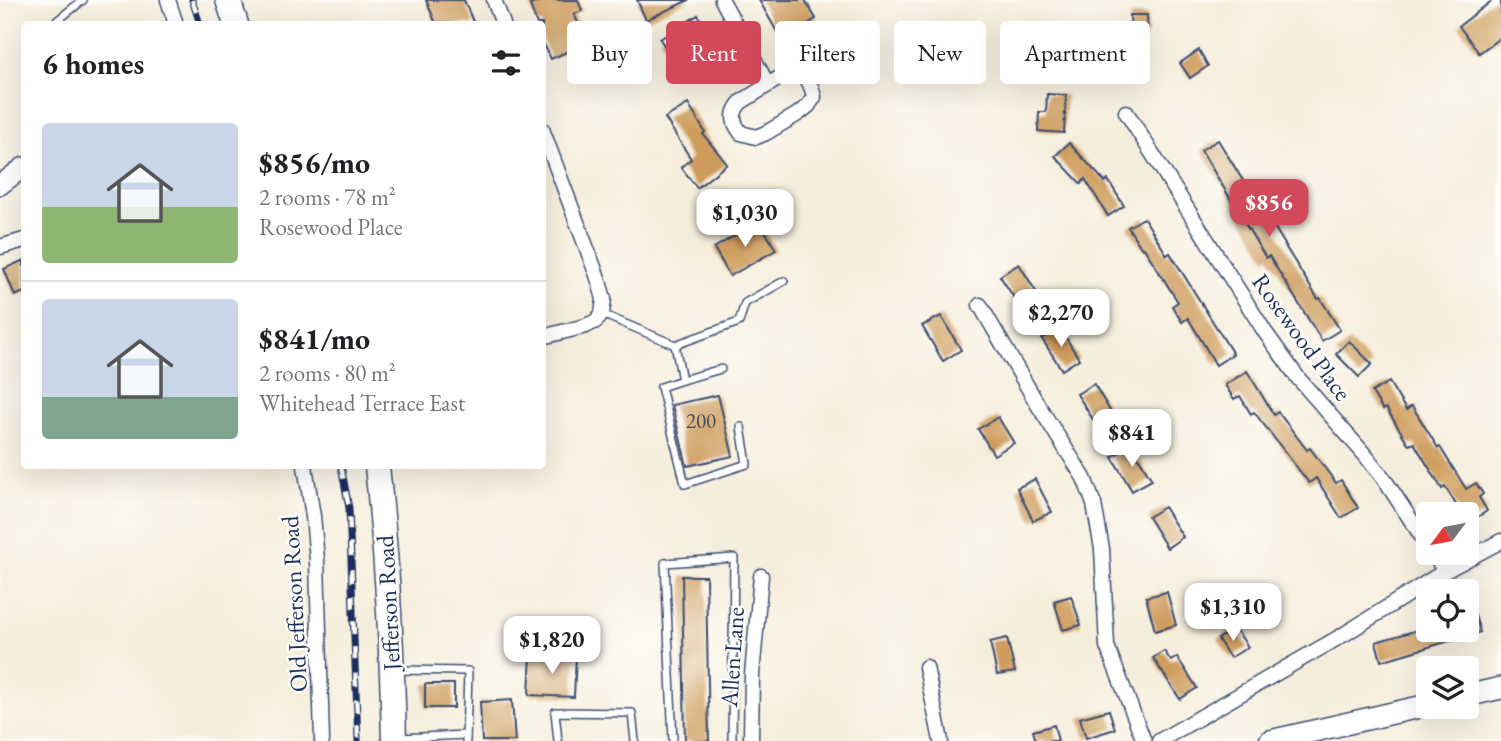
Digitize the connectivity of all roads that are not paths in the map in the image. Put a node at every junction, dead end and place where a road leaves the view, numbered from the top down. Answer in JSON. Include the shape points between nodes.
{"nodes":[{"id":1,"x":83,"y":0,"type":"edge"},
{"id":2,"x":168,"y":0,"type":"edge"},
{"id":3,"x":494,"y":0,"type":"edge"},
{"id":4,"x":722,"y":0,"type":"edge"},
{"id":5,"x":56,"y":21,"type":"edge"},
{"id":6,"x":175,"y":21,"type":"edge"},
{"id":7,"x":502,"y":21,"type":"edge"},
{"id":8,"x":768,"y":85,"type":"junction"},
{"id":9,"x":1126,"y":112,"type":"dead end"},
{"id":10,"x":546,"y":140,"type":"edge"},
{"id":11,"x":21,"y":169,"type":"edge"},
{"id":12,"x":0,"y":185,"type":"edge"},
{"id":13,"x":21,"y":241,"type":"edge"},
{"id":14,"x":0,"y":247,"type":"edge"},
{"id":15,"x":784,"y":281,"type":"dead end"},
{"id":16,"x":980,"y":305,"type":"dead end"},
{"id":17,"x":602,"y":314,"type":"junction"},
{"id":18,"x":546,"y":336,"type":"edge"},
{"id":19,"x":675,"y":345,"type":"junction"},
{"id":20,"x":721,"y":369,"type":"dead end"},
{"id":21,"x":682,"y":380,"type":"junction"},
{"id":22,"x":741,"y":427,"type":"dead end"},
{"id":23,"x":305,"y":469,"type":"edge"},
{"id":24,"x":377,"y":469,"type":"edge"},
{"id":25,"x":1416,"y":528,"type":"edge"},
{"id":26,"x":1501,"y":541,"type":"edge"},
{"id":27,"x":1441,"y":565,"type":"edge"},
{"id":28,"x":1445,"y":571,"type":"junction"},
{"id":29,"x":761,"y":576,"type":"dead end"},
{"id":30,"x":926,"y":667,"type":"dead end"},
{"id":31,"x":392,"y":670,"type":"junction"},
{"id":32,"x":1501,"y":688,"type":"edge"},
{"id":33,"x":1479,"y":693,"type":"edge"},
{"id":34,"x":1416,"y":709,"type":"edge"},
{"id":35,"x":1336,"y":734,"type":"edge"},
{"id":36,"x":466,"y":738,"type":"edge"},
{"id":37,"x":394,"y":740,"type":"edge"},
{"id":38,"x":322,"y":741,"type":"edge"},
{"id":39,"x":558,"y":741,"type":"edge"},
{"id":40,"x":635,"y":741,"type":"edge"},
{"id":41,"x":673,"y":741,"type":"edge"},
{"id":42,"x":732,"y":741,"type":"edge"},
{"id":43,"x":751,"y":741,"type":"edge"},
{"id":44,"x":941,"y":741,"type":"edge"},
{"id":45,"x":1144,"y":741,"type":"edge"},
{"id":46,"x":1159,"y":741,"type":"edge"},
{"id":47,"x":1270,"y":741,"type":"edge"}],
"edges":[{"from":1,"to":5,"type":"lane"},
{"from":2,"to":6,"type":"street"},
{"from":3,"to":7,"type":"street"},
{"from":4,"to":8,"type":"street"},
{"from":8,"to":8,"type":"street","via":[[736,107],[734,121],[741,133],[756,137],[766,133],[798,114],[814,97],[805,77],[796,73]]},
{"from":9,"to":25,"type":"street","name":"Rosewood Place","via":[[1265,332],[1365,455]]},
{"from":10,"to":17,"type":"street","via":[[598,278],[604,299]]},
{"from":11,"to":12,"type":"street"},
{"from":13,"to":14,"type":"street"},
{"from":15,"to":19,"type":"lane","via":[[744,303],[739,322]]},
{"from":16,"to":45,"type":"street","via":[[1090,491],[1102,549],[1107,646]]},
{"from":17,"to":18,"type":"street","via":[[586,326]]},
{"from":17,"to":19,"type":"lane"},
{"from":19,"to":21,"type":"lane"},
{"from":20,"to":21,"type":"lane"},
{"from":21,"to":22,"type":"lane","via":[[661,387],[685,484],[747,464]]},
{"from":23,"to":38,"type":"street","name":"Old Jefferson Road","via":[[317,560]]},
{"from":24,"to":31,"type":"highway","name":"Jefferson Road"},
{"from":26,"to":28,"type":"street"},
{"from":27,"to":28,"type":"street"},
{"from":28,"to":46,"type":"street"},
{"from":29,"to":43,"type":"street","name":"Allen Lane"},
{"from":30,"to":44,"type":"street"},
{"from":31,"to":36,"type":"lane","via":[[468,671]]},
{"from":31,"to":37,"type":"highway","name":"Jefferson Road"},
{"from":32,"to":33,"type":"main road"},
{"from":34,"to":35,"type":"main road"},
{"from":35,"to":47,"type":"main road"},
{"from":36,"to":37,"type":"lane"},
{"from":39,"to":40,"type":"lane","via":[[555,712],[632,713]]},
{"from":41,"to":42,"type":"lane","via":[[665,563],[734,558]]}]}
